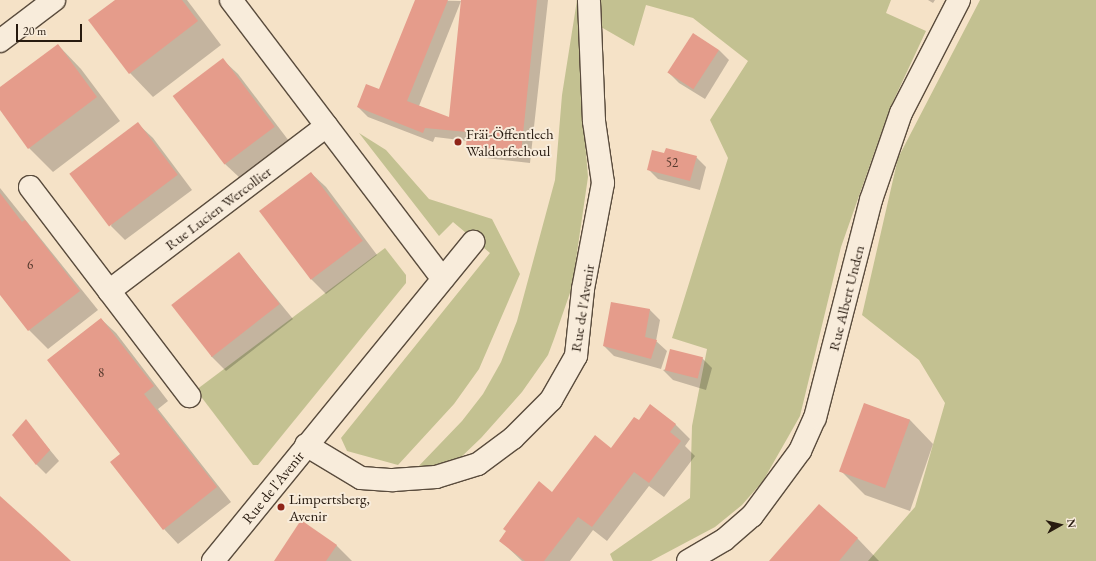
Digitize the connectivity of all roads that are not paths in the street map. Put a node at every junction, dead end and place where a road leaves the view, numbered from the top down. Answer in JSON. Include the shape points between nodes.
{"nodes":[{"id":1,"x":54,"y":0,"type":"edge"},
{"id":2,"x":231,"y":0,"type":"edge"},
{"id":3,"x":589,"y":0,"type":"edge"},
{"id":4,"x":959,"y":0,"type":"edge"},
{"id":5,"x":0,"y":41,"type":"edge"},
{"id":6,"x":326,"y":126,"type":"junction"},
{"id":7,"x":30,"y":187,"type":"dead end"},
{"id":8,"x":473,"y":242,"type":"dead end"},
{"id":9,"x":443,"y":279,"type":"junction"},
{"id":10,"x":110,"y":291,"type":"junction"},
{"id":11,"x":189,"y":396,"type":"dead end"},
{"id":12,"x":306,"y":445,"type":"junction"},
{"id":13,"x":213,"y":561,"type":"edge"},
{"id":14,"x":688,"y":561,"type":"edge"}],
"edges":[{"from":1,"to":5,"type":"street"},
{"from":2,"to":6,"type":"street"},
{"from":3,"to":12,"type":"street","name":"Rue de l'Avenir","via":[[594,121],[603,183],[583,289],[576,356],[551,400],[513,438],[478,464],[436,476],[394,480],[361,478]]},
{"from":4,"to":14,"type":"street","name":"Rue Albert Unden","via":[[901,113],[871,200],[815,418],[800,451],[752,516],[724,540]]},
{"from":6,"to":9,"type":"street"},
{"from":6,"to":10,"type":"street","name":"Rue Lucien Wercollier"},
{"from":7,"to":10,"type":"street"},
{"from":8,"to":9,"type":"street"},
{"from":9,"to":12,"type":"street"},
{"from":10,"to":11,"type":"street"},
{"from":12,"to":13,"type":"street","name":"Rue de l'Avenir"}]}
